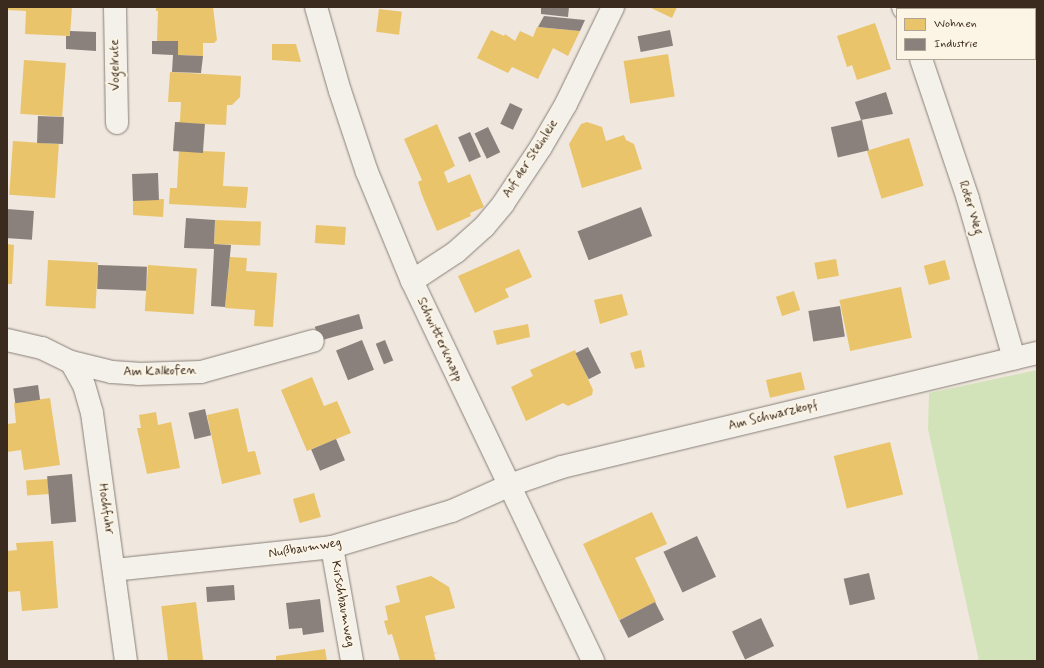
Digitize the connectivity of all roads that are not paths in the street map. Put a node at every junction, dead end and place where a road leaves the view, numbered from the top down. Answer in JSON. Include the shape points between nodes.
{"nodes":[{"id":1,"x":115,"y":7,"type":"edge"},
{"id":2,"x":316,"y":7,"type":"edge"},
{"id":3,"x":613,"y":7,"type":"edge"},
{"id":4,"x":920,"y":60,"type":"edge"},
{"id":5,"x":117,"y":123,"type":"dead end"},
{"id":6,"x":412,"y":281,"type":"junction"},
{"id":7,"x":7,"y":340,"type":"edge"},
{"id":8,"x":313,"y":341,"type":"dead end"},
{"id":9,"x":1037,"y":353,"type":"edge"},
{"id":10,"x":1014,"y":358,"type":"junction"},
{"id":11,"x":71,"y":362,"type":"junction"},
{"id":12,"x":510,"y":485,"type":"junction"},
{"id":13,"x":332,"y":547,"type":"junction"},
{"id":14,"x":114,"y":570,"type":"junction"},
{"id":15,"x":126,"y":661,"type":"edge"},
{"id":16,"x":352,"y":661,"type":"edge"},
{"id":17,"x":593,"y":661,"type":"edge"}],
"edges":[{"from":1,"to":5,"type":"street","name":"Vogelrute"},
{"from":2,"to":6,"type":"street","name":"Schwitterknapp","via":[[365,165]]},
{"from":3,"to":6,"type":"street","name":"Auf der Steinleie","via":[[566,104],[541,147],[502,204],[484,226],[456,252]]},
{"from":4,"to":10,"type":"street","name":"Roter Weg","via":[[968,199]]},
{"from":6,"to":12,"type":"street","name":"Schwitterknapp"},
{"from":7,"to":11,"type":"street","name":"Am Kalkofen","via":[[42,348]]},
{"from":8,"to":11,"type":"street","name":"Am Kalkofen","via":[[201,372],[131,374]]},
{"from":9,"to":10,"type":"street","name":"Am Schwarzkopf"},
{"from":10,"to":12,"type":"street","name":"Am Schwarzkopf","via":[[562,467]]},
{"from":11,"to":14,"type":"street","name":"Hochfuhr","via":[[84,385],[92,413]]},
{"from":12,"to":13,"type":"street","name":"Nußbaumweg","via":[[452,511]]},
{"from":12,"to":17,"type":"street","name":"Schwitterknapp"},
{"from":13,"to":14,"type":"street","name":"Nußbaumweg"},
{"from":13,"to":16,"type":"street","name":"Kirschbaumweg"},
{"from":14,"to":15,"type":"street","name":"Hochfuhr"}]}
